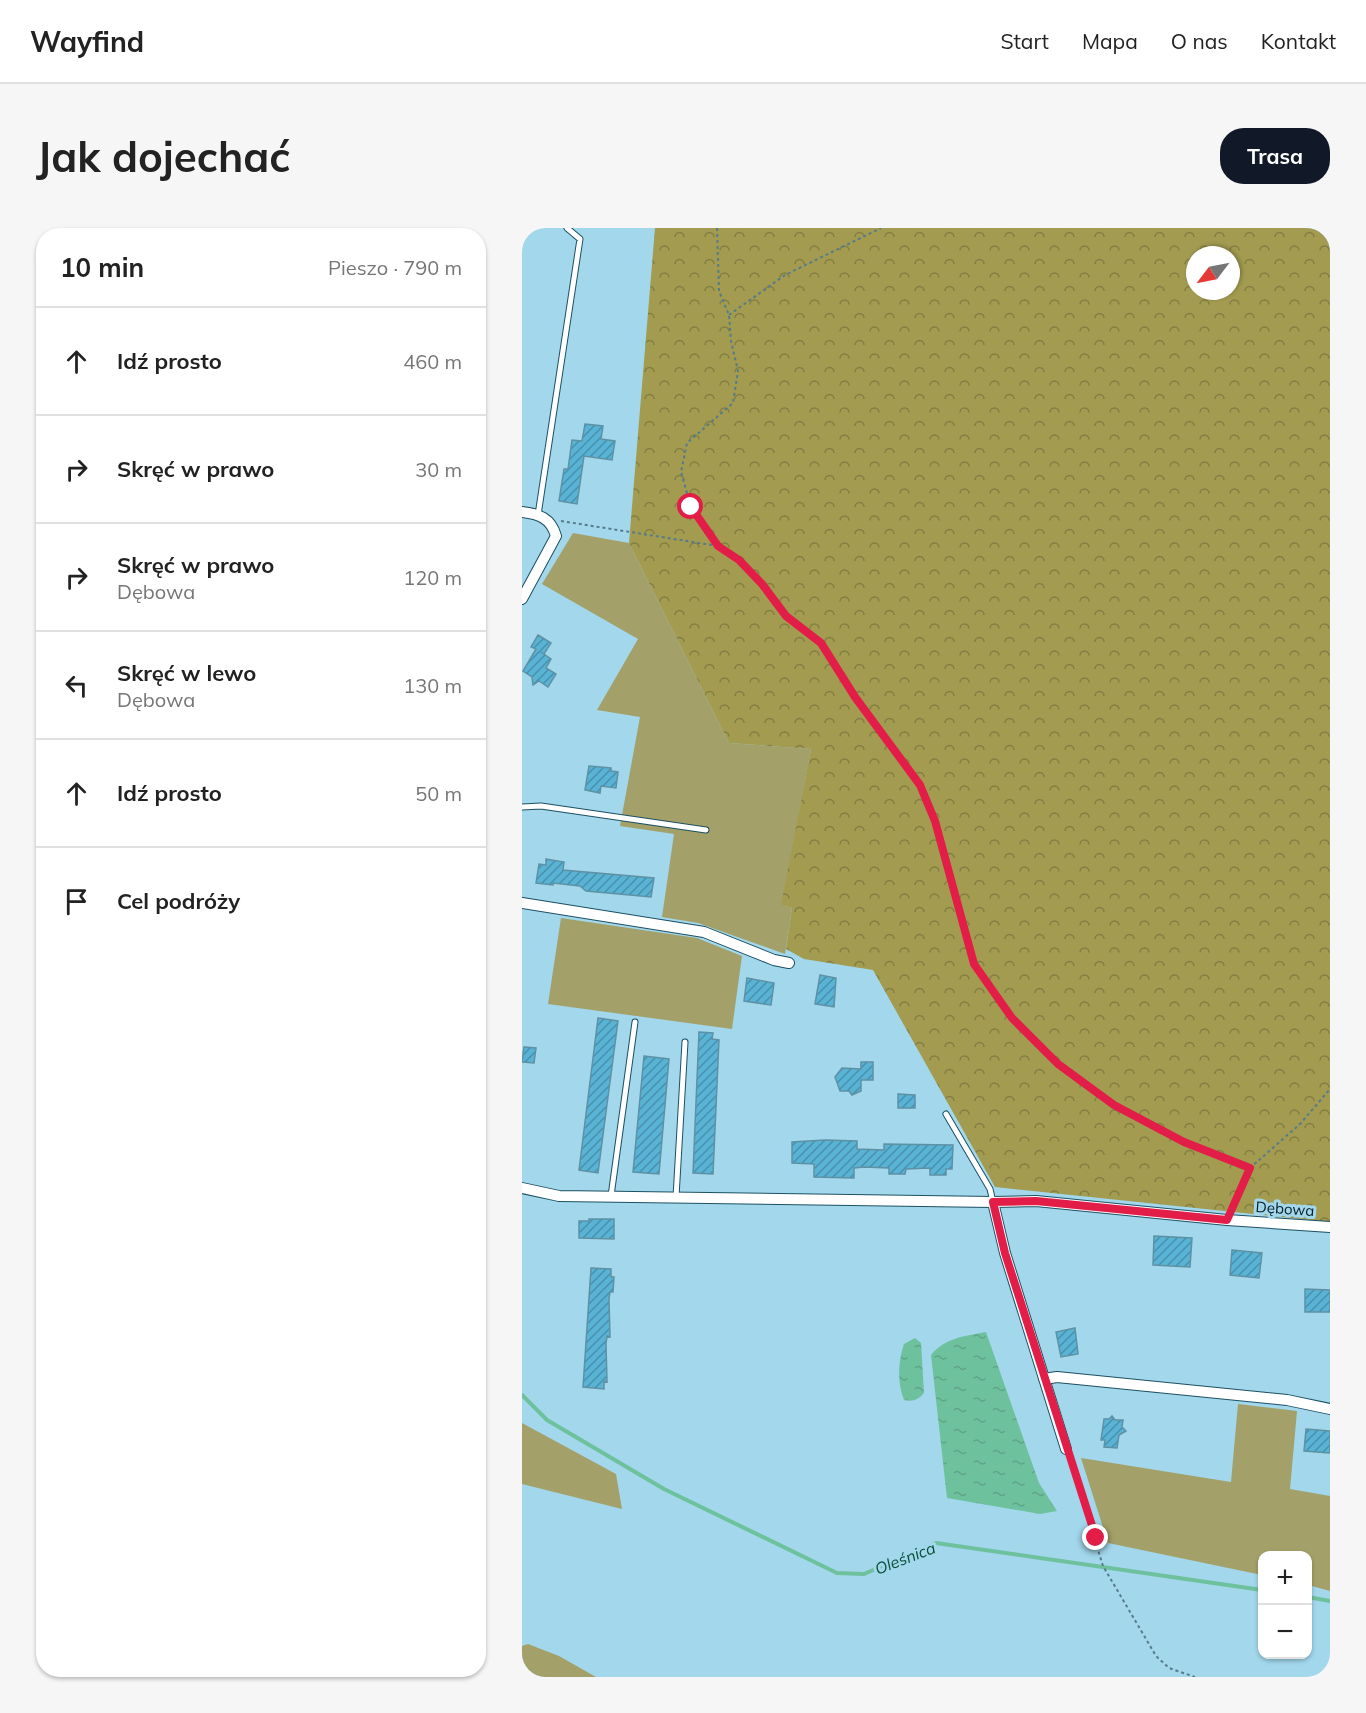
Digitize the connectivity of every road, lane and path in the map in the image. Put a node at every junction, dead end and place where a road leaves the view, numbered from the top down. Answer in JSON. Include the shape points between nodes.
{"nodes":[{"id":1,"x":567,"y":228,"type":"edge"},
{"id":2,"x":717,"y":228,"type":"edge"},
{"id":3,"x":881,"y":228,"type":"edge"},
{"id":4,"x":729,"y":315,"type":"junction"},
{"id":5,"x":522,"y":512,"type":"edge"},
{"id":6,"x":538,"y":515,"type":"junction"},
{"id":7,"x":550,"y":522,"type":"junction"},
{"id":8,"x":718,"y":546,"type":"junction"},
{"id":9,"x":522,"y":599,"type":"edge"},
{"id":10,"x":522,"y":807,"type":"edge"},
{"id":11,"x":706,"y":830,"type":"dead end"},
{"id":12,"x":522,"y":903,"type":"edge"},
{"id":13,"x":789,"y":963,"type":"dead end"},
{"id":14,"x":635,"y":1022,"type":"dead end"},
{"id":15,"x":685,"y":1042,"type":"dead end"},
{"id":16,"x":1330,"y":1089,"type":"edge"},
{"id":17,"x":946,"y":1114,"type":"dead end"},
{"id":18,"x":1250,"y":1168,"type":"junction"},
{"id":19,"x":522,"y":1188,"type":"edge"},
{"id":20,"x":611,"y":1196,"type":"junction"},
{"id":21,"x":676,"y":1197,"type":"junction"},
{"id":22,"x":993,"y":1202,"type":"junction"},
{"id":23,"x":1227,"y":1220,"type":"junction"},
{"id":24,"x":1330,"y":1227,"type":"edge"},
{"id":25,"x":1044,"y":1379,"type":"junction"},
{"id":26,"x":1330,"y":1408,"type":"edge"},
{"id":27,"x":1066,"y":1449,"type":"joint"},
{"id":28,"x":1195,"y":1677,"type":"edge"}],
"edges":[{"from":1,"to":6,"type":"lane","via":[[580,239]]},
{"from":2,"to":4,"type":"path","via":[[719,291]]},
{"from":3,"to":4,"type":"path","via":[[785,274]]},
{"from":4,"to":8,"type":"path","via":[[738,371],[733,403],[687,443],[681,472],[691,507]]},
{"from":5,"to":6,"type":"street"},
{"from":6,"to":7,"type":"street"},
{"from":7,"to":8,"type":"path","via":[[559,520]]},
{"from":7,"to":9,"type":"street","via":[[555,542]]},
{"from":8,"to":18,"type":"path","via":[[739,560],[786,616],[821,643],[920,785],[935,821],[974,964],[1012,1018],[1058,1064],[1114,1105],[1184,1142]]},
{"from":10,"to":11,"type":"lane","via":[[541,806]]},
{"from":12,"to":13,"type":"street","via":[[704,932]]},
{"from":14,"to":20,"type":"lane"},
{"from":15,"to":21,"type":"lane"},
{"from":16,"to":18,"type":"path","via":[[1300,1124]]},
{"from":17,"to":22,"type":"lane","via":[[990,1189]]},
{"from":18,"to":23,"type":"path"},
{"from":19,"to":20,"type":"street","name":"Dębowa","via":[[559,1196]]},
{"from":20,"to":21,"type":"street","name":"Dębowa"},
{"from":21,"to":22,"type":"street","name":"Dębowa"},
{"from":22,"to":23,"type":"street","name":"Dębowa","via":[[1047,1202]]},
{"from":22,"to":25,"type":"street"},
{"from":23,"to":24,"type":"street","name":"Dębowa"},
{"from":25,"to":26,"type":"street","via":[[1057,1377],[1287,1400]]},
{"from":25,"to":27,"type":"street"},
{"from":27,"to":28,"type":"path","via":[[1102,1566],[1156,1656],[1169,1668]]}]}
